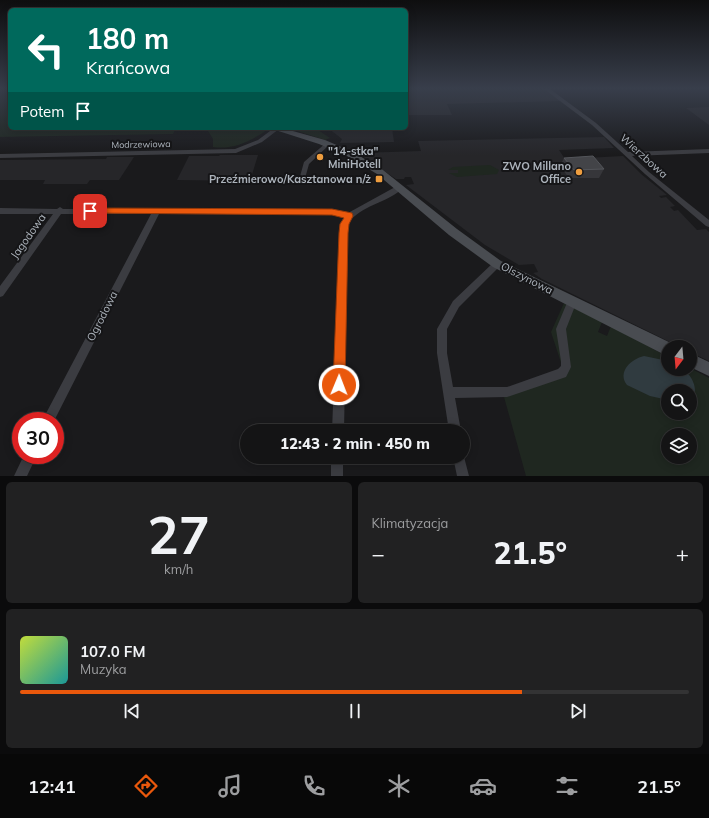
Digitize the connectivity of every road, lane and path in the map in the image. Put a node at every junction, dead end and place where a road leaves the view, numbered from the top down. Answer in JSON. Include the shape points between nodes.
{"nodes":[{"id":1,"x":577,"y":111,"type":"edge"},
{"id":2,"x":274,"y":130,"type":"edge"},
{"id":3,"x":279,"y":130,"type":"edge"},
{"id":4,"x":328,"y":144,"type":"junction"},
{"id":5,"x":709,"y":151,"type":"edge"},
{"id":6,"x":626,"y":154,"type":"junction"},
{"id":7,"x":0,"y":156,"type":"edge"},
{"id":8,"x":302,"y":180,"type":"dead end"},
{"id":9,"x":399,"y":188,"type":"junction"},
{"id":10,"x":0,"y":210,"type":"edge"},
{"id":11,"x":60,"y":210,"type":"junction"},
{"id":12,"x":156,"y":212,"type":"junction"},
{"id":13,"x":349,"y":216,"type":"junction"},
{"id":14,"x":709,"y":224,"type":"edge"},
{"id":15,"x":497,"y":264,"type":"junction"},
{"id":16,"x":0,"y":293,"type":"edge"},
{"id":17,"x":572,"y":301,"type":"junction"},
{"id":18,"x":661,"y":346,"type":"edge"},
{"id":19,"x":697,"y":364,"type":"edge"},
{"id":20,"x":709,"y":370,"type":"edge"},
{"id":21,"x":449,"y":393,"type":"junction"},
{"id":22,"x":53,"y":412,"type":"edge"},
{"id":23,"x":338,"y":424,"type":"edge"},
{"id":24,"x":454,"y":424,"type":"edge"},
{"id":25,"x":26,"y":464,"type":"edge"},
{"id":26,"x":337,"y":464,"type":"edge"},
{"id":27,"x":461,"y":464,"type":"edge"},
{"id":28,"x":20,"y":476,"type":"edge"},
{"id":29,"x":337,"y":476,"type":"edge"},
{"id":30,"x":463,"y":476,"type":"edge"}],
"edges":[{"from":1,"to":6,"type":"street","name":"Wierzbowa"},
{"from":2,"to":7,"type":"street","name":"Modrzewiowa","via":[[260,141],[236,151]]},
{"from":3,"to":4,"type":"street","name":"Olszynowa"},
{"from":4,"to":8,"type":"street","via":[[306,163]]},
{"from":4,"to":9,"type":"street","name":"Olszynowa","via":[[373,168]]},
{"from":5,"to":6,"type":"street"},
{"from":6,"to":14,"type":"street","name":"Wierzbowa"},
{"from":9,"to":13,"type":"street"},
{"from":9,"to":15,"type":"street","name":"Olszynowa"},
{"from":10,"to":11,"type":"street"},
{"from":11,"to":12,"type":"street"},
{"from":11,"to":16,"type":"street","name":"Jagodowa"},
{"from":12,"to":13,"type":"street","via":[[332,212]]},
{"from":12,"to":22,"type":"street","name":"Ogrodowa"},
{"from":13,"to":23,"type":"street","via":[[344,224],[343,233]]},
{"from":15,"to":17,"type":"street","name":"Olszynowa"},
{"from":15,"to":21,"type":"street","via":[[456,304],[442,329],[442,352]]},
{"from":17,"to":18,"type":"street","name":"Olszynowa"},
{"from":17,"to":21,"type":"street","via":[[561,329],[566,367],[560,375],[507,392]]},
{"from":19,"to":20,"type":"street"},
{"from":21,"to":24,"type":"street"},
{"from":25,"to":28,"type":"street"},
{"from":26,"to":29,"type":"street"},
{"from":27,"to":30,"type":"street"}]}
